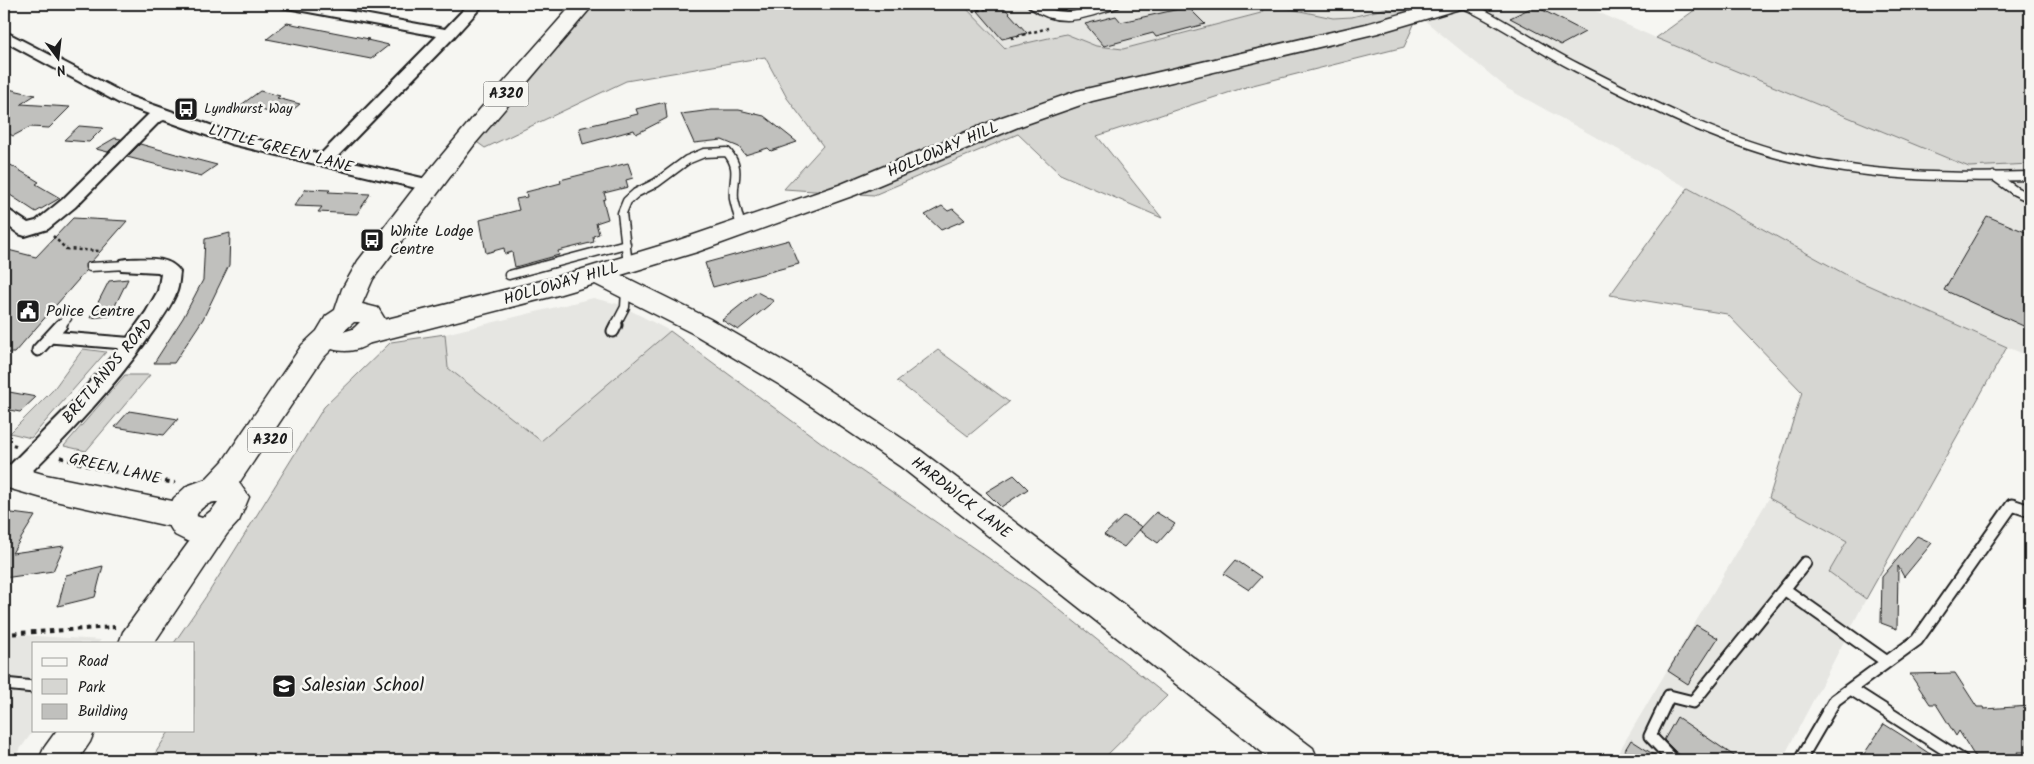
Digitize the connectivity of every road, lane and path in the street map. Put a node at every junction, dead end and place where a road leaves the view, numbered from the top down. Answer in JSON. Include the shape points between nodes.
{"nodes":[{"id":1,"x":287,"y":4,"type":"edge"},
{"id":2,"x":477,"y":4,"type":"edge"},
{"id":3,"x":584,"y":4,"type":"edge"},
{"id":4,"x":970,"y":4,"type":"edge"},
{"id":5,"x":1032,"y":4,"type":"edge"},
{"id":6,"x":1116,"y":4,"type":"edge"},
{"id":7,"x":1456,"y":4,"type":"edge"},
{"id":8,"x":1464,"y":4,"type":"edge"},
{"id":9,"x":1008,"y":6,"type":"dead end"},
{"id":10,"x":1052,"y":27,"type":"dead end"},
{"id":11,"x":4,"y":34,"type":"edge"},
{"id":12,"x":449,"y":34,"type":"junction"},
{"id":13,"x":1010,"y":38,"type":"dead end"},
{"id":14,"x":163,"y":114,"type":"junction"},
{"id":15,"x":324,"y":161,"type":"junction"},
{"id":16,"x":1994,"y":176,"type":"junction"},
{"id":17,"x":2030,"y":176,"type":"edge"},
{"id":18,"x":429,"y":186,"type":"junction"},
{"id":19,"x":2030,"y":198,"type":"edge"},
{"id":20,"x":4,"y":215,"type":"edge"},
{"id":21,"x":42,"y":225,"type":"junction"},
{"id":22,"x":741,"y":227,"type":"junction"},
{"id":23,"x":627,"y":254,"type":"junction"},
{"id":24,"x":127,"y":265,"type":"junction"},
{"id":25,"x":90,"y":267,"type":"dead end"},
{"id":26,"x":597,"y":274,"type":"junction"},
{"id":27,"x":509,"y":275,"type":"dead end"},
{"id":28,"x":626,"y":290,"type":"junction"},
{"id":29,"x":67,"y":318,"type":"dead end"},
{"id":30,"x":354,"y":326,"type":"junction"},
{"id":31,"x":613,"y":332,"type":"dead end"},
{"id":32,"x":50,"y":337,"type":"junction"},
{"id":33,"x":136,"y":344,"type":"junction"},
{"id":34,"x":38,"y":350,"type":"dead end"},
{"id":35,"x":52,"y":454,"type":"dead end"},
{"id":36,"x":8,"y":476,"type":"edge"},
{"id":37,"x":201,"y":505,"type":"junction"},
{"id":38,"x":2030,"y":511,"type":"edge"},
{"id":39,"x":1805,"y":563,"type":"dead end"},
{"id":40,"x":1784,"y":589,"type":"junction"},
{"id":41,"x":136,"y":629,"type":"edge"},
{"id":42,"x":4,"y":634,"type":"edge"},
{"id":43,"x":1887,"y":662,"type":"junction"},
{"id":44,"x":4,"y":684,"type":"edge"},
{"id":45,"x":32,"y":686,"type":"edge"},
{"id":46,"x":1851,"y":688,"type":"junction"},
{"id":47,"x":77,"y":732,"type":"edge"},
{"id":48,"x":57,"y":760,"type":"edge"},
{"id":49,"x":1300,"y":760,"type":"edge"},
{"id":50,"x":1673,"y":760,"type":"edge"},
{"id":51,"x":1800,"y":760,"type":"edge"},
{"id":52,"x":1962,"y":760,"type":"edge"}],
"edges":[{"from":1,"to":12,"type":"street"},
{"from":2,"to":12,"type":"street"},
{"from":3,"to":18,"type":"main road","number":"A320"},
{"from":4,"to":9,"type":"path","via":[[973,11]]},
{"from":5,"to":6,"type":"lane","via":[[1048,15],[1063,18]]},
{"from":7,"to":22,"type":"main road","name":"HOLLOWAY HILL","via":[[1371,29],[1085,96],[1010,122],[847,190]]},
{"from":8,"to":16,"type":"lane","via":[[1488,14],[1573,65],[1647,101],[1709,130],[1785,156],[1854,170],[1928,176]]},
{"from":10,"to":13,"type":"path"},
{"from":11,"to":14,"type":"street","name":"LITTLE GREEN LANE","via":[[126,100]]},
{"from":12,"to":15,"type":"street"},
{"from":14,"to":15,"type":"street","name":"LITTLE GREEN LANE","via":[[237,140]]},
{"from":14,"to":21,"type":"street"},
{"from":15,"to":18,"type":"street","name":"LITTLE GREEN LANE"},
{"from":16,"to":17,"type":"lane"},
{"from":16,"to":19,"type":"lane"},
{"from":18,"to":30,"type":"main road","number":"A320","via":[[359,277],[350,295]]},
{"from":20,"to":21,"type":"street","via":[[25,230]]},
{"from":21,"to":24,"type":"path","via":[[66,249],[122,252]]},
{"from":22,"to":23,"type":"main road","name":"HOLLOWAY HILL"},
{"from":22,"to":23,"type":"lane","via":[[734,196],[735,160],[727,152],[713,151],[688,160],[627,201],[622,212]]},
{"from":23,"to":26,"type":"main road","name":"HOLLOWAY HILL"},
{"from":23,"to":27,"type":"lane"},
{"from":24,"to":25,"type":"lane","name":"BRETLANDS ROAD"},
{"from":24,"to":33,"type":"street","name":"BRETLANDS ROAD","via":[[162,266],[172,277],[157,313]]},
{"from":26,"to":28,"type":"main road","name":"HARDWICK LANE"},
{"from":26,"to":30,"type":"main road","name":"HOLLOWAY HILL","via":[[437,317]]},
{"from":28,"to":31,"type":"lane","via":[[625,308]]},
{"from":28,"to":49,"type":"main road","name":"HARDWICK LANE","via":[[701,326],[790,378],[911,459]]},
{"from":29,"to":32,"type":"lane"},
{"from":30,"to":37,"type":"main road","number":"A320","via":[[312,352],[233,468]]},
{"from":32,"to":33,"type":"lane"},
{"from":32,"to":34,"type":"lane"},
{"from":33,"to":36,"type":"street","name":"BRETLANDS ROAD","via":[[39,452]]},
{"from":35,"to":37,"type":"path","name":"GREEN LANE"},
{"from":36,"to":37,"type":"main road","name":"GREEN LANE","via":[[132,505]]},
{"from":37,"to":41,"type":"main road","number":"A320","via":[[181,551]]},
{"from":38,"to":43,"type":"lane","via":[[2012,505],[1917,640]]},
{"from":39,"to":40,"type":"lane"},
{"from":40,"to":43,"type":"lane"},
{"from":40,"to":50,"type":"lane","via":[[1692,702],[1669,696],[1650,736]]},
{"from":41,"to":42,"type":"path"},
{"from":43,"to":46,"type":"lane"},
{"from":44,"to":45,"type":"lane"},
{"from":46,"to":51,"type":"lane","via":[[1835,700]]},
{"from":46,"to":52,"type":"lane"},
{"from":47,"to":48,"type":"main road"}]}
